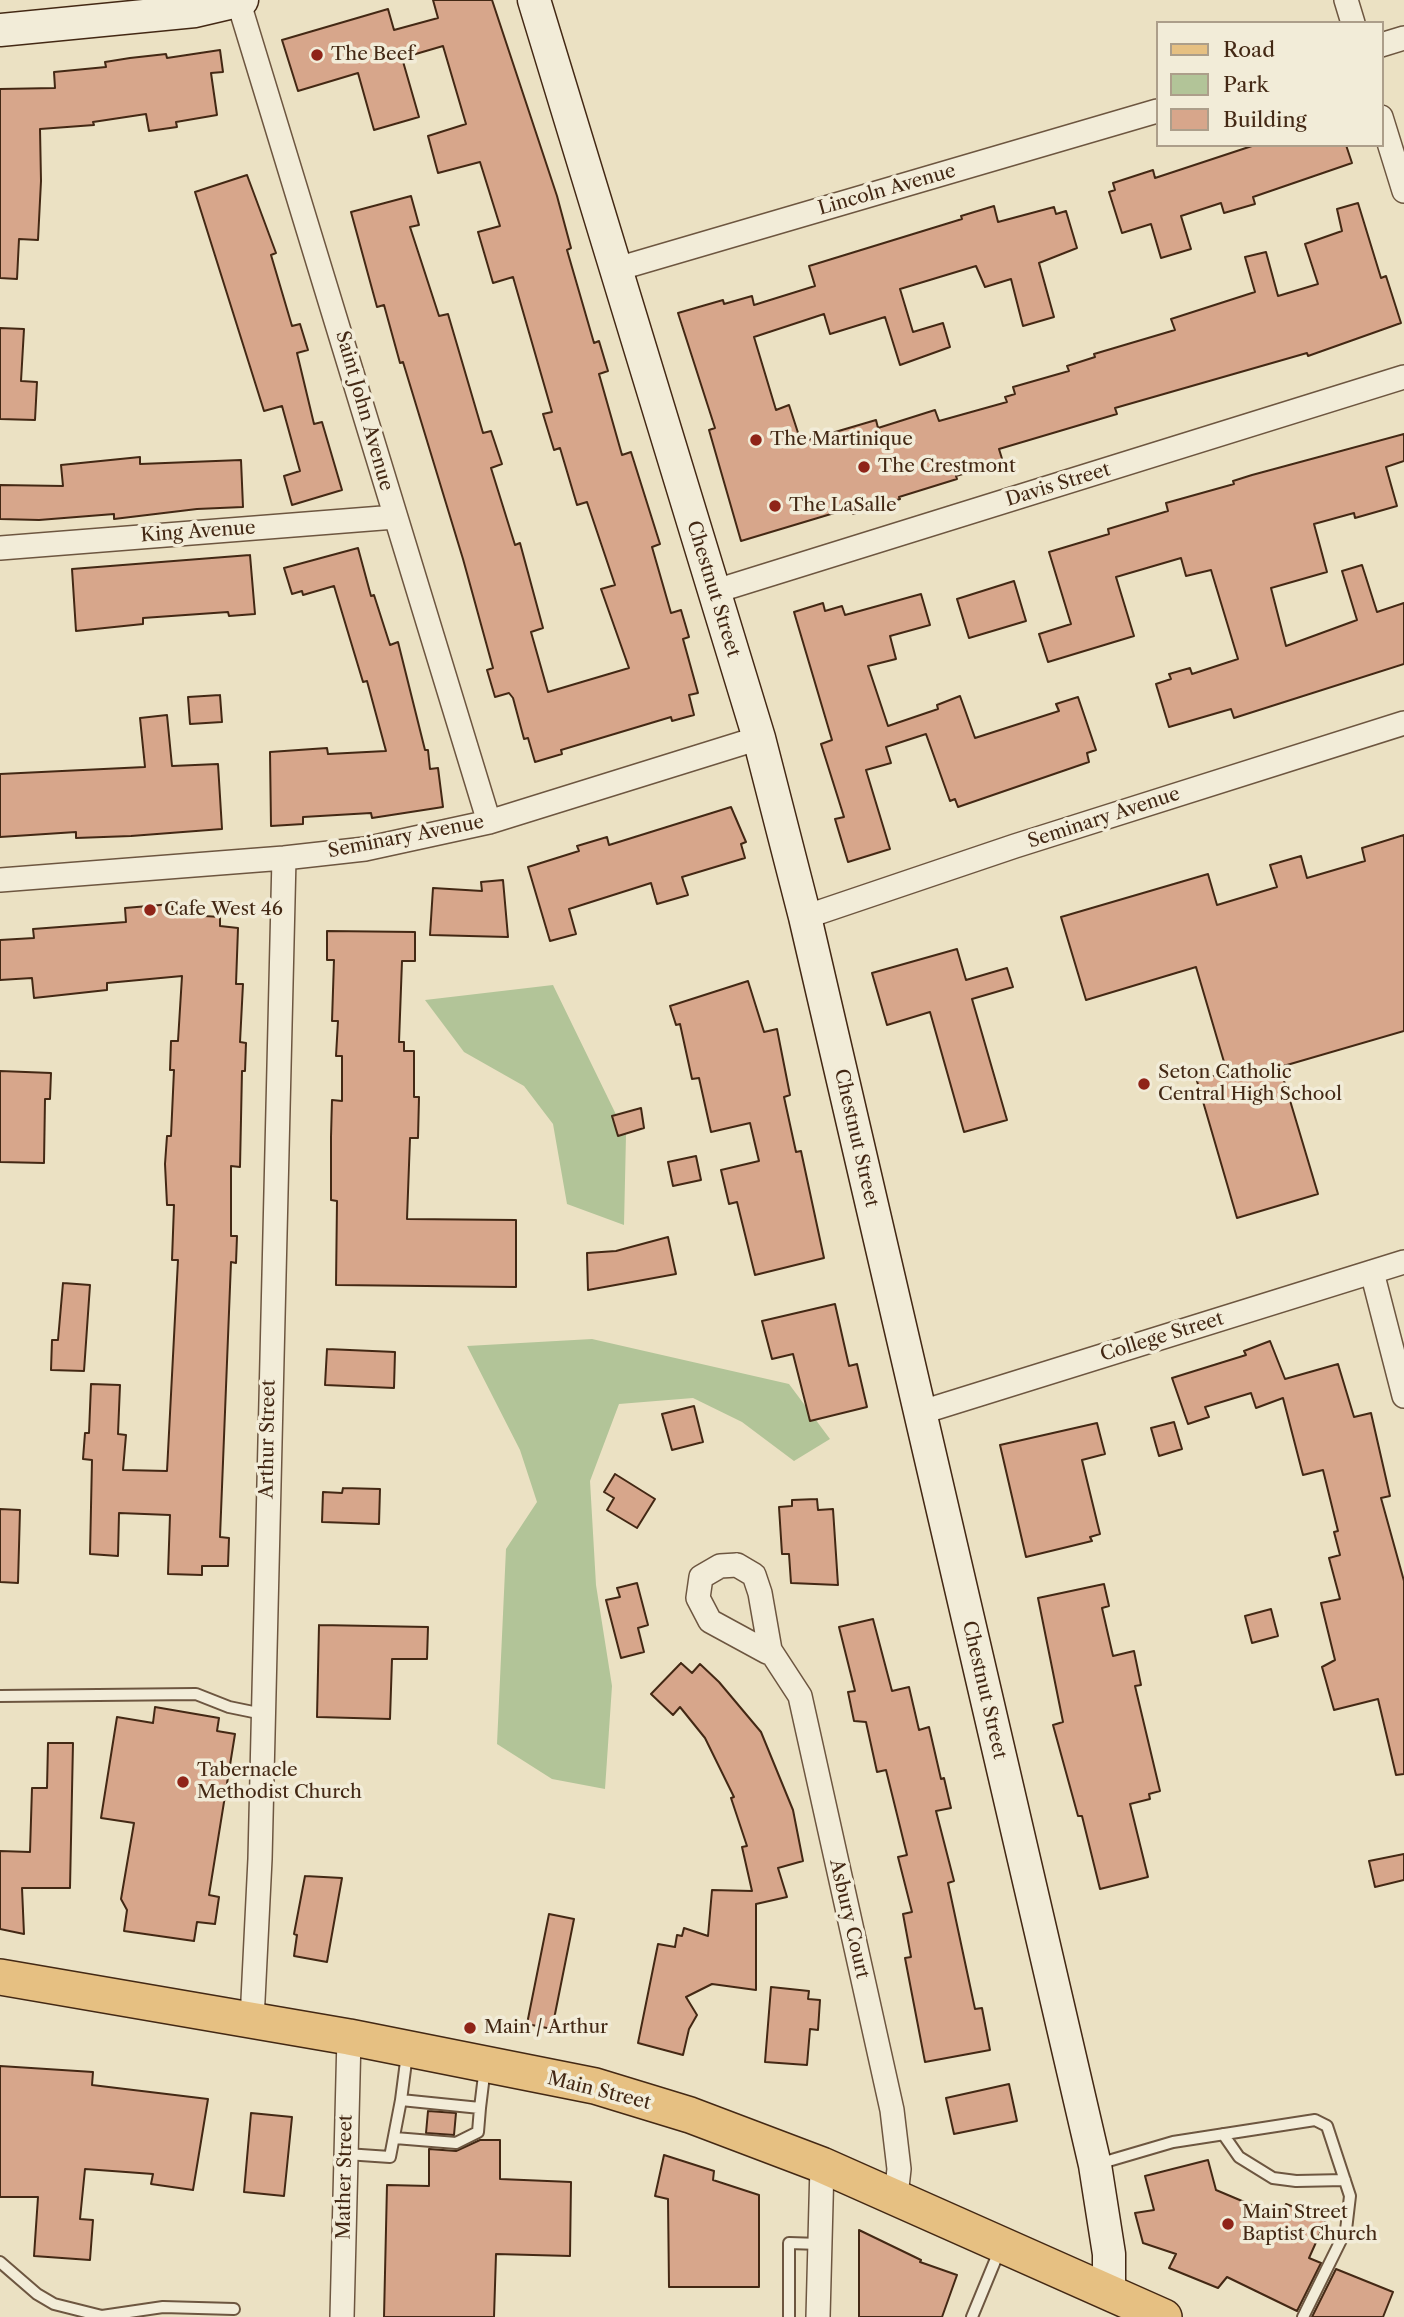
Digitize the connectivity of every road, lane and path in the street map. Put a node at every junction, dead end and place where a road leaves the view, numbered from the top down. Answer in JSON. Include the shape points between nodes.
{"nodes":[{"id":1,"x":239,"y":0,"type":"edge"},
{"id":2,"x":534,"y":0,"type":"edge"},
{"id":3,"x":1346,"y":0,"type":"edge"},
{"id":4,"x":1352,"y":21,"type":"edge"},
{"id":5,"x":0,"y":30,"type":"edge"},
{"id":6,"x":1404,"y":38,"type":"edge"},
{"id":7,"x":1383,"y":44,"type":"edge"},
{"id":8,"x":1156,"y":111,"type":"edge"},
{"id":9,"x":1383,"y":123,"type":"edge"},
{"id":10,"x":1404,"y":191,"type":"edge"},
{"id":11,"x":617,"y":269,"type":"junction"},
{"id":12,"x":1404,"y":377,"type":"edge"},
{"id":13,"x":395,"y":517,"type":"junction"},
{"id":14,"x":0,"y":548,"type":"edge"},
{"id":15,"x":713,"y":592,"type":"junction"},
{"id":16,"x":1404,"y":723,"type":"edge"},
{"id":17,"x":759,"y":738,"type":"junction"},
{"id":18,"x":489,"y":822,"type":"junction"},
{"id":19,"x":284,"y":858,"type":"junction"},
{"id":20,"x":0,"y":880,"type":"edge"},
{"id":21,"x":805,"y":917,"type":"junction"},
{"id":22,"x":1404,"y":1262,"type":"edge"},
{"id":23,"x":1372,"y":1272,"type":"junction"},
{"id":24,"x":1404,"y":1395,"type":"edge"},
{"id":25,"x":919,"y":1413,"type":"junction"},
{"id":26,"x":770,"y":1650,"type":"dead end"},
{"id":27,"x":0,"y":1696,"type":"edge"},
{"id":28,"x":262,"y":1714,"type":"junction"},
{"id":29,"x":0,"y":1977,"type":"edge"},
{"id":30,"x":252,"y":2020,"type":"junction"},
{"id":31,"x":349,"y":2037,"type":"junction"},
{"id":32,"x":408,"y":2049,"type":"junction"},
{"id":33,"x":486,"y":2064,"type":"junction"},
{"id":34,"x":401,"y":2100,"type":"junction"},
{"id":35,"x":480,"y":2108,"type":"junction"},
{"id":36,"x":1223,"y":2134,"type":"junction"},
{"id":37,"x":395,"y":2138,"type":"junction"},
{"id":38,"x":346,"y":2154,"type":"junction"},
{"id":39,"x":822,"y":2165,"type":"junction"},
{"id":40,"x":1095,"y":2165,"type":"junction"},
{"id":41,"x":1345,"y":2180,"type":"junction"},
{"id":42,"x":896,"y":2196,"type":"junction"},
{"id":43,"x":820,"y":2244,"type":"junction"},
{"id":44,"x":1002,"y":2244,"type":"junction"},
{"id":45,"x":0,"y":2262,"type":"edge"},
{"id":46,"x":1108,"y":2298,"type":"junction"},
{"id":47,"x":234,"y":2309,"type":"dead end"},
{"id":48,"x":342,"y":2317,"type":"edge"},
{"id":49,"x":789,"y":2317,"type":"edge"},
{"id":50,"x":818,"y":2317,"type":"edge"},
{"id":51,"x":972,"y":2317,"type":"edge"},
{"id":52,"x":1164,"y":2317,"type":"edge"},
{"id":53,"x":1303,"y":2317,"type":"edge"}],
"edges":[{"from":1,"to":5,"type":"street","via":[[195,11]]},
{"from":1,"to":13,"type":"street","name":"Saint John Avenue"},
{"from":2,"to":11,"type":"street","name":"Chestnut Street"},
{"from":3,"to":4,"type":"street"},
{"from":6,"to":7,"type":"street"},
{"from":8,"to":11,"type":"street","name":"Lincoln Avenue"},
{"from":9,"to":10,"type":"street"},
{"from":11,"to":15,"type":"street","name":"Chestnut Street"},
{"from":12,"to":15,"type":"street","name":"Davis Street"},
{"from":13,"to":14,"type":"street","name":"King Avenue"},
{"from":13,"to":18,"type":"street","name":"Saint John Avenue"},
{"from":15,"to":17,"type":"street","name":"Chestnut Street"},
{"from":16,"to":21,"type":"street","name":"Seminary Avenue"},
{"from":17,"to":18,"type":"street","name":"Seminary Avenue"},
{"from":17,"to":21,"type":"street","name":"Chestnut Street"},
{"from":18,"to":19,"type":"street","name":"Seminary Avenue","via":[[365,849]]},
{"from":19,"to":20,"type":"street","name":"Seminary Avenue"},
{"from":19,"to":28,"type":"street","name":"Arthur Street"},
{"from":21,"to":25,"type":"street","name":"Chestnut Street"},
{"from":22,"to":23,"type":"street","name":"College Street"},
{"from":23,"to":24,"type":"street"},
{"from":23,"to":25,"type":"street","name":"College Street"},
{"from":25,"to":40,"type":"street","name":"Chestnut Street"},
{"from":26,"to":42,"type":"street","name":"Asbury Court","via":[[800,1696],[892,2110],[899,2169]]},
{"from":27,"to":28,"type":"lane","via":[[196,1694]]},
{"from":28,"to":30,"type":"street","name":"Arthur Street"},
{"from":29,"to":30,"type":"main road","name":"Main Street"},
{"from":30,"to":31,"type":"main road","name":"Main Street"},
{"from":31,"to":32,"type":"main road","name":"Main Street"},
{"from":31,"to":38,"type":"street","name":"Mather Street"},
{"from":32,"to":33,"type":"main road","name":"Main Street"},
{"from":32,"to":34,"type":"lane"},
{"from":33,"to":35,"type":"lane"},
{"from":33,"to":39,"type":"main road","name":"Main Street","via":[[607,2090],[690,2115]]},
{"from":34,"to":35,"type":"lane"},
{"from":34,"to":37,"type":"lane"},
{"from":35,"to":37,"type":"lane","via":[[478,2132],[456,2143]]},
{"from":36,"to":40,"type":"lane","via":[[1173,2142]]},
{"from":36,"to":41,"type":"lane","via":[[1239,2157],[1273,2178]]},
{"from":36,"to":41,"type":"lane","via":[[1315,2120],[1327,2126]]},
{"from":37,"to":38,"type":"lane","via":[[390,2157]]},
{"from":38,"to":48,"type":"street","name":"Mather Street"},
{"from":39,"to":42,"type":"main road","name":"Main Street"},
{"from":39,"to":43,"type":"street"},
{"from":40,"to":46,"type":"street","name":"Chestnut Street","via":[[1104,2214]]},
{"from":41,"to":53,"type":"lane","via":[[1350,2196],[1346,2230]]},
{"from":42,"to":44,"type":"main road","name":"Main Street"},
{"from":43,"to":49,"type":"lane","via":[[789,2243]]},
{"from":43,"to":50,"type":"street"},
{"from":44,"to":46,"type":"main road","name":"Main Street"},
{"from":44,"to":51,"type":"lane"},
{"from":45,"to":47,"type":"lane","via":[[54,2304],[102,2316],[163,2308]]},
{"from":46,"to":52,"type":"main road","name":"Main Street"}]}
